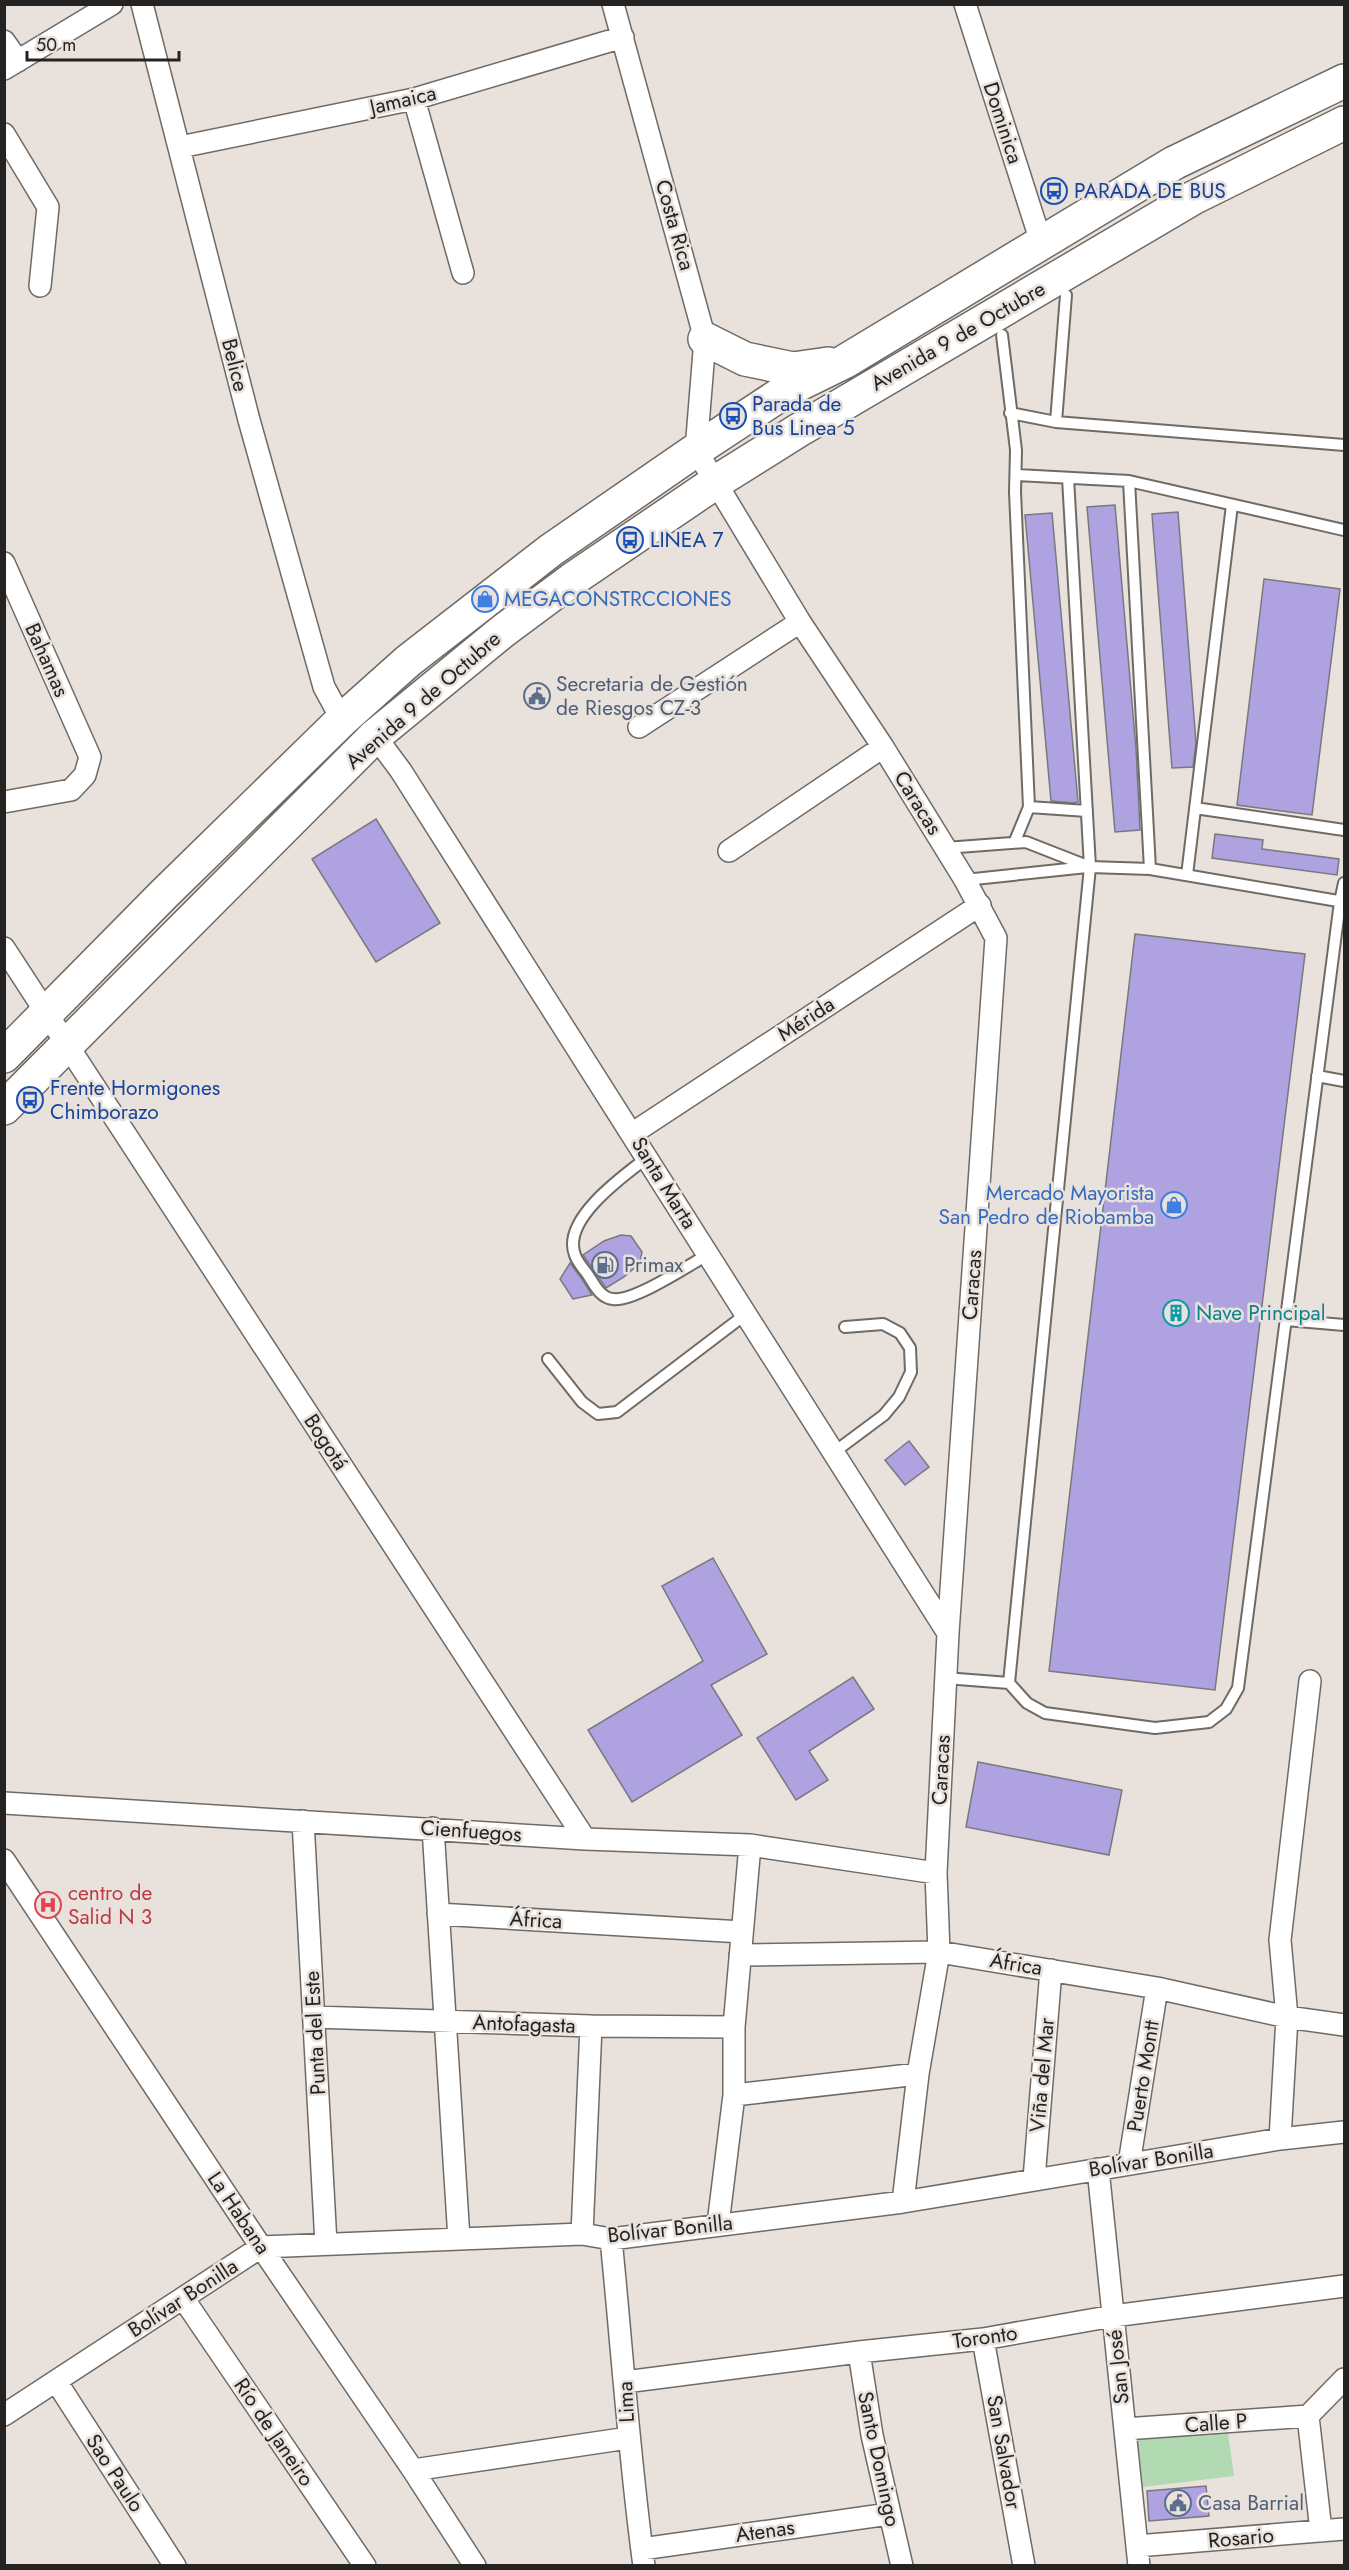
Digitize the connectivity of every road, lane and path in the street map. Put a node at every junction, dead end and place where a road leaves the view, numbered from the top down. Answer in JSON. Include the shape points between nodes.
{"nodes":[{"id":1,"x":112,"y":4,"type":"edge"},
{"id":2,"x":142,"y":4,"type":"edge"},
{"id":3,"x":613,"y":4,"type":"edge"},
{"id":4,"x":965,"y":4,"type":"edge"},
{"id":5,"x":622,"y":37,"type":"junction"},
{"id":6,"x":4,"y":41,"type":"edge"},
{"id":7,"x":11,"y":65,"type":"edge"},
{"id":8,"x":1344,"y":81,"type":"edge"},
{"id":9,"x":414,"y":99,"type":"junction"},
{"id":10,"x":1344,"y":123,"type":"edge"},
{"id":11,"x":4,"y":134,"type":"edge"},
{"id":12,"x":180,"y":147,"type":"junction"},
{"id":13,"x":1041,"y":242,"type":"junction"},
{"id":14,"x":463,"y":273,"type":"dead end"},
{"id":15,"x":40,"y":286,"type":"dead end"},
{"id":16,"x":1066,"y":295,"type":"dead end"},
{"id":17,"x":1002,"y":335,"type":"dead end"},
{"id":18,"x":705,"y":339,"type":"junction"},
{"id":19,"x":844,"y":362,"type":"junction"},
{"id":20,"x":1010,"y":413,"type":"junction"},
{"id":21,"x":1056,"y":422,"type":"junction"},
{"id":22,"x":1344,"y":445,"type":"edge"},
{"id":23,"x":696,"y":450,"type":"junction"},
{"id":24,"x":1017,"y":475,"type":"junction"},
{"id":25,"x":1068,"y":478,"type":"junction"},
{"id":26,"x":1129,"y":481,"type":"junction"},
{"id":27,"x":716,"y":482,"type":"junction"},
{"id":28,"x":1232,"y":505,"type":"junction"},
{"id":29,"x":1344,"y":530,"type":"edge"},
{"id":30,"x":4,"y":563,"type":"edge"},
{"id":31,"x":800,"y":622,"type":"junction"},
{"id":32,"x":342,"y":720,"type":"junction"},
{"id":33,"x":639,"y":727,"type":"dead end"},
{"id":34,"x":375,"y":736,"type":"junction"},
{"id":35,"x":883,"y":747,"type":"junction"},
{"id":36,"x":4,"y":802,"type":"edge"},
{"id":37,"x":1029,"y":807,"type":"junction"},
{"id":38,"x":1195,"y":808,"type":"junction"},
{"id":39,"x":1086,"y":811,"type":"junction"},
{"id":40,"x":1344,"y":830,"type":"edge"},
{"id":41,"x":1015,"y":841,"type":"junction"},
{"id":42,"x":945,"y":848,"type":"junction"},
{"id":43,"x":729,"y":851,"type":"dead end"},
{"id":44,"x":1090,"y":867,"type":"junction"},
{"id":45,"x":1150,"y":870,"type":"junction"},
{"id":46,"x":1187,"y":875,"type":"junction"},
{"id":47,"x":965,"y":880,"type":"junction"},
{"id":48,"x":1344,"y":883,"type":"edge"},
{"id":49,"x":1342,"y":902,"type":"edge"},
{"id":50,"x":980,"y":905,"type":"junction"},
{"id":51,"x":4,"y":948,"type":"edge"},
{"id":52,"x":47,"y":1014,"type":"junction"},
{"id":53,"x":68,"y":1045,"type":"junction"},
{"id":54,"x":4,"y":1056,"type":"edge"},
{"id":55,"x":1317,"y":1076,"type":"junction"},
{"id":56,"x":1344,"y":1081,"type":"edge"},
{"id":57,"x":4,"y":1108,"type":"edge"},
{"id":58,"x":633,"y":1133,"type":"junction"},
{"id":59,"x":648,"y":1157,"type":"junction"},
{"id":60,"x":709,"y":1254,"type":"junction"},
{"id":61,"x":746,"y":1314,"type":"junction"},
{"id":62,"x":1286,"y":1320,"type":"junction"},
{"id":63,"x":1344,"y":1325,"type":"edge"},
{"id":64,"x":845,"y":1327,"type":"dead end"},
{"id":65,"x":548,"y":1359,"type":"dead end"},
{"id":66,"x":833,"y":1453,"type":"junction"},
{"id":67,"x":948,"y":1633,"type":"junction"},
{"id":68,"x":945,"y":1678,"type":"junction"},
{"id":69,"x":1310,"y":1681,"type":"dead end"},
{"id":70,"x":1010,"y":1683,"type":"junction"},
{"id":71,"x":4,"y":1803,"type":"edge"},
{"id":72,"x":303,"y":1821,"type":"junction"},
{"id":73,"x":433,"y":1828,"type":"junction"},
{"id":74,"x":585,"y":1839,"type":"junction"},
{"id":75,"x":750,"y":1845,"type":"junction"},
{"id":76,"x":4,"y":1860,"type":"edge"},
{"id":77,"x":936,"y":1873,"type":"junction"},
{"id":78,"x":438,"y":1914,"type":"junction"},
{"id":79,"x":742,"y":1932,"type":"junction"},
{"id":80,"x":939,"y":1952,"type":"junction"},
{"id":81,"x":740,"y":1955,"type":"junction"},
{"id":82,"x":1051,"y":1970,"type":"junction"},
{"id":83,"x":1157,"y":1988,"type":"junction"},
{"id":84,"x":314,"y":2017,"type":"junction"},
{"id":85,"x":1287,"y":2017,"type":"junction"},
{"id":86,"x":445,"y":2022,"type":"junction"},
{"id":87,"x":1344,"y":2025,"type":"edge"},
{"id":88,"x":591,"y":2026,"type":"junction"},
{"id":89,"x":734,"y":2027,"type":"junction"},
{"id":90,"x":918,"y":2074,"type":"junction"},
{"id":91,"x":734,"y":2096,"type":"junction"},
{"id":92,"x":1344,"y":2132,"type":"edge"},
{"id":93,"x":1280,"y":2139,"type":"junction"},
{"id":94,"x":1129,"y":2164,"type":"junction"},
{"id":95,"x":1098,"y":2169,"type":"junction"},
{"id":96,"x":1034,"y":2179,"type":"junction"},
{"id":97,"x":903,"y":2202,"type":"junction"},
{"id":98,"x":718,"y":2224,"type":"junction"},
{"id":99,"x":582,"y":2234,"type":"junction"},
{"id":100,"x":459,"y":2239,"type":"junction"},
{"id":101,"x":611,"y":2239,"type":"junction"},
{"id":102,"x":327,"y":2244,"type":"junction"},
{"id":103,"x":261,"y":2247,"type":"junction"},
{"id":104,"x":1344,"y":2286,"type":"edge"},
{"id":105,"x":183,"y":2298,"type":"junction"},
{"id":106,"x":1113,"y":2316,"type":"junction"},
{"id":107,"x":983,"y":2338,"type":"junction"},
{"id":108,"x":859,"y":2352,"type":"junction"},
{"id":109,"x":1344,"y":2379,"type":"edge"},
{"id":110,"x":56,"y":2381,"type":"junction"},
{"id":111,"x":625,"y":2382,"type":"junction"},
{"id":112,"x":4,"y":2415,"type":"edge"},
{"id":113,"x":1308,"y":2416,"type":"junction"},
{"id":114,"x":1125,"y":2429,"type":"junction"},
{"id":115,"x":628,"y":2438,"type":"junction"},
{"id":116,"x":413,"y":2470,"type":"junction"},
{"id":117,"x":889,"y":2514,"type":"junction"},
{"id":118,"x":1344,"y":2529,"type":"edge"},
{"id":119,"x":1321,"y":2531,"type":"junction"},
{"id":120,"x":1138,"y":2556,"type":"edge"},
{"id":121,"x":643,"y":2557,"type":"edge"},
{"id":122,"x":174,"y":2565,"type":"edge"},
{"id":123,"x":365,"y":2565,"type":"edge"},
{"id":124,"x":475,"y":2565,"type":"edge"},
{"id":125,"x":902,"y":2565,"type":"edge"},
{"id":126,"x":1024,"y":2565,"type":"edge"}],
"edges":[{"from":1,"to":7,"type":"street"},
{"from":2,"to":12,"type":"street","name":"Belice"},
{"from":3,"to":5,"type":"street","name":"Costa Rica"},
{"from":4,"to":13,"type":"street","name":"Dominica"},
{"from":5,"to":9,"type":"street","name":"Jamaica"},
{"from":5,"to":18,"type":"street","name":"Costa Rica"},
{"from":6,"to":7,"type":"street"},
{"from":8,"to":13,"type":"main road","name":"Avenida 9 de Octubre","via":[[1174,163]]},
{"from":9,"to":12,"type":"street","name":"Jamaica"},
{"from":9,"to":14,"type":"street"},
{"from":10,"to":27,"type":"main road","name":"Avenida 9 de Octubre","via":[[1193,198]]},
{"from":11,"to":15,"type":"street","via":[[48,207]]},
{"from":12,"to":32,"type":"street","name":"Belice","via":[[249,420],[324,687]]},
{"from":13,"to":19,"type":"main road","name":"Avenida 9 de Octubre"},
{"from":16,"to":21,"type":"lane"},
{"from":17,"to":20,"type":"lane"},
{"from":18,"to":19,"type":"main road","via":[[745,358],[793,369]]},
{"from":18,"to":23,"type":"street","name":"Costa Rica"},
{"from":19,"to":23,"type":"main road","name":"Avenida 9 de Octubre","via":[[788,390]]},
{"from":20,"to":21,"type":"lane"},
{"from":20,"to":24,"type":"lane"},
{"from":21,"to":22,"type":"lane"},
{"from":23,"to":27,"type":"street","name":"Caracas"},
{"from":23,"to":32,"type":"main road","name":"Avenida 9 de Octubre","via":[[482,602]]},
{"from":24,"to":25,"type":"lane"},
{"from":24,"to":37,"type":"lane"},
{"from":25,"to":26,"type":"lane"},
{"from":25,"to":39,"type":"lane"},
{"from":26,"to":28,"type":"lane"},
{"from":26,"to":45,"type":"lane"},
{"from":27,"to":31,"type":"street","name":"Caracas"},
{"from":27,"to":34,"type":"main road","name":"Avenida 9 de Octubre","via":[[503,631]]},
{"from":28,"to":29,"type":"lane"},
{"from":28,"to":38,"type":"lane"},
{"from":30,"to":36,"type":"street","name":"Bahamas","via":[[90,757],[85,776],[71,789]]},
{"from":31,"to":33,"type":"street"},
{"from":31,"to":35,"type":"street","name":"Caracas"},
{"from":32,"to":52,"type":"main road","name":"Avenida 9 de Octubre"},
{"from":34,"to":53,"type":"main road","name":"Avenida 9 de Octubre"},
{"from":34,"to":58,"type":"street","name":"Santa Marta"},
{"from":35,"to":42,"type":"street","name":"Caracas"},
{"from":35,"to":43,"type":"street"},
{"from":37,"to":39,"type":"lane"},
{"from":37,"to":41,"type":"lane"},
{"from":38,"to":40,"type":"lane"},
{"from":38,"to":46,"type":"lane"},
{"from":39,"to":44,"type":"lane"},
{"from":41,"to":42,"type":"lane"},
{"from":41,"to":44,"type":"lane"},
{"from":42,"to":47,"type":"street","name":"Caracas"},
{"from":44,"to":45,"type":"lane"},
{"from":44,"to":47,"type":"lane"},
{"from":44,"to":70,"type":"lane"},
{"from":45,"to":46,"type":"lane"},
{"from":46,"to":49,"type":"lane"},
{"from":47,"to":50,"type":"street","name":"Caracas"},
{"from":48,"to":49,"type":"lane"},
{"from":49,"to":55,"type":"lane"},
{"from":50,"to":58,"type":"street","name":"Mérida"},
{"from":50,"to":67,"type":"street","name":"Caracas","via":[[996,938]]},
{"from":51,"to":52,"type":"street"},
{"from":52,"to":53,"type":"street","name":"Bogotá"},
{"from":52,"to":54,"type":"main road","name":"Avenida 9 de Octubre"},
{"from":53,"to":57,"type":"main road","name":"Avenida 9 de Octubre"},
{"from":53,"to":74,"type":"street","name":"Bogotá"},
{"from":55,"to":56,"type":"lane"},
{"from":55,"to":62,"type":"lane"},
{"from":58,"to":59,"type":"street","name":"Santa Marta"},
{"from":59,"to":60,"type":"street","name":"Santa Marta"},
{"from":59,"to":60,"type":"lane","via":[[613,1184],[585,1215],[573,1234],[574,1255],[601,1294],[613,1299],[631,1297]]},
{"from":60,"to":61,"type":"street","name":"Santa Marta"},
{"from":61,"to":65,"type":"lane","via":[[617,1412],[598,1414],[582,1402]]},
{"from":61,"to":66,"type":"street","name":"Santa Marta"},
{"from":62,"to":63,"type":"lane"},
{"from":62,"to":70,"type":"lane","via":[[1238,1688],[1226,1709],[1209,1722],[1155,1728],[1045,1713],[1027,1703]]},
{"from":64,"to":66,"type":"lane","via":[[883,1324],[900,1333],[910,1348],[910,1372],[899,1398],[884,1415]]},
{"from":66,"to":67,"type":"street","name":"Santa Marta"},
{"from":67,"to":68,"type":"street","name":"Caracas"},
{"from":68,"to":70,"type":"lane"},
{"from":68,"to":77,"type":"street","name":"Caracas"},
{"from":69,"to":85,"type":"street","via":[[1280,1940]]},
{"from":71,"to":72,"type":"street","name":"Cienfuegos"},
{"from":72,"to":73,"type":"street","name":"Cienfuegos"},
{"from":72,"to":84,"type":"street","name":"Punta del Este"},
{"from":73,"to":74,"type":"street","name":"Cienfuegos"},
{"from":73,"to":78,"type":"street"},
{"from":74,"to":75,"type":"street","name":"Cienfuegos"},
{"from":75,"to":77,"type":"street","name":"Cienfuegos"},
{"from":75,"to":79,"type":"street"},
{"from":76,"to":103,"type":"street","name":"La Habana"},
{"from":77,"to":80,"type":"street","name":"Caracas"},
{"from":78,"to":79,"type":"street","name":"África"},
{"from":78,"to":86,"type":"street"},
{"from":79,"to":81,"type":"street"},
{"from":80,"to":81,"type":"street","name":"África"},
{"from":80,"to":82,"type":"street","name":"África"},
{"from":80,"to":90,"type":"street","name":"Caracas"},
{"from":81,"to":89,"type":"street"},
{"from":82,"to":83,"type":"street","name":"África"},
{"from":82,"to":96,"type":"street","name":"Viña del Mar"},
{"from":83,"to":85,"type":"street","name":"África"},
{"from":83,"to":94,"type":"street","name":"Puerto Montt"},
{"from":84,"to":86,"type":"street","name":"Antofagasta"},
{"from":84,"to":102,"type":"street","name":"Punta del Este"},
{"from":85,"to":87,"type":"street","name":"África"},
{"from":85,"to":93,"type":"street"},
{"from":86,"to":88,"type":"street","name":"Antofagasta"},
{"from":86,"to":100,"type":"street"},
{"from":88,"to":89,"type":"street","name":"Antofagasta"},
{"from":88,"to":99,"type":"street"},
{"from":89,"to":91,"type":"street"},
{"from":90,"to":91,"type":"street"},
{"from":90,"to":97,"type":"street","name":"Caracas"},
{"from":91,"to":98,"type":"street"},
{"from":92,"to":93,"type":"street","name":"Bolívar Bonilla"},
{"from":93,"to":94,"type":"street","name":"Bolívar Bonilla"},
{"from":94,"to":95,"type":"street","name":"Bolívar Bonilla"},
{"from":95,"to":96,"type":"street","name":"Bolívar Bonilla"},
{"from":95,"to":106,"type":"street","name":"San José"},
{"from":96,"to":97,"type":"street","name":"Bolívar Bonilla"},
{"from":97,"to":98,"type":"street","name":"Bolívar Bonilla"},
{"from":98,"to":101,"type":"street","name":"Bolívar Bonilla"},
{"from":99,"to":100,"type":"street","name":"Bolívar Bonilla"},
{"from":99,"to":101,"type":"street","name":"Bolívar Bonilla"},
{"from":100,"to":102,"type":"street","name":"Bolívar Bonilla"},
{"from":101,"to":111,"type":"street","name":"Lima"},
{"from":102,"to":103,"type":"street","name":"Bolívar Bonilla"},
{"from":103,"to":105,"type":"street","name":"Bolívar Bonilla"},
{"from":103,"to":116,"type":"street","name":"La Habana"},
{"from":104,"to":106,"type":"street","name":"Toronto"},
{"from":105,"to":110,"type":"street","name":"Bolívar Bonilla"},
{"from":105,"to":123,"type":"street","name":"Río de Janeiro"},
{"from":106,"to":107,"type":"street","name":"Toronto"},
{"from":106,"to":114,"type":"street","name":"San José"},
{"from":107,"to":108,"type":"street","name":"Toronto"},
{"from":107,"to":126,"type":"street","name":"San Salvador"},
{"from":108,"to":111,"type":"street","name":"Toronto"},
{"from":108,"to":117,"type":"street","name":"Santo Domingo"},
{"from":109,"to":113,"type":"street"},
{"from":110,"to":112,"type":"street","name":"Bolívar Bonilla"},
{"from":110,"to":122,"type":"street","name":"Sao Paulo"},
{"from":111,"to":115,"type":"street","name":"Lima"},
{"from":113,"to":114,"type":"street","name":"Calle P"},
{"from":113,"to":119,"type":"street"},
{"from":114,"to":120,"type":"street","name":"San José"},
{"from":115,"to":116,"type":"street"},
{"from":115,"to":121,"type":"street","name":"Lima"},
{"from":116,"to":124,"type":"street","name":"La Habana"},
{"from":117,"to":121,"type":"street","name":"Atenas"},
{"from":117,"to":125,"type":"street","name":"Santo Domingo"},
{"from":118,"to":119,"type":"street","name":"Rosario"},
{"from":119,"to":120,"type":"street","name":"Rosario"}]}
